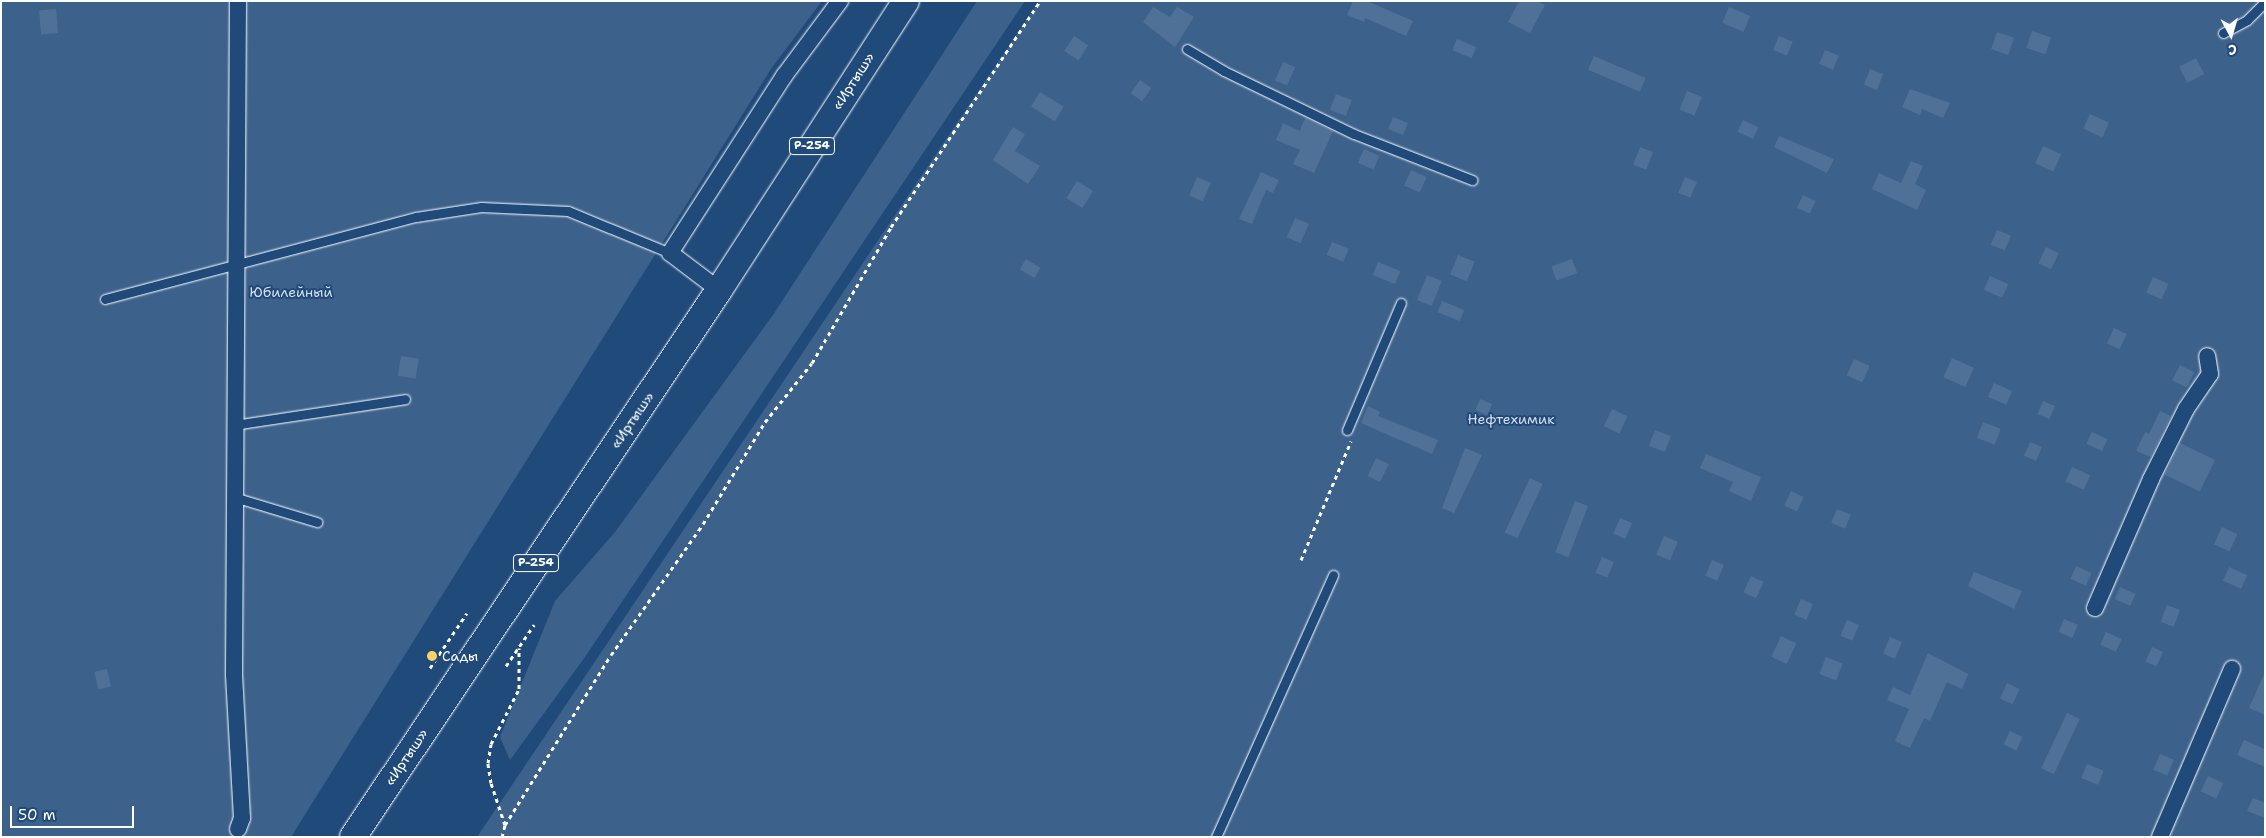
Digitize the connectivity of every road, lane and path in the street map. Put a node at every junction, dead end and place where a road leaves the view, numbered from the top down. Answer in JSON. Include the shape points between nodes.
{"nodes":[{"id":1,"x":238,"y":1,"type":"edge"},
{"id":2,"x":840,"y":1,"type":"edge"},
{"id":3,"x":906,"y":1,"type":"edge"},
{"id":4,"x":1040,"y":1,"type":"edge"},
{"id":5,"x":2264,"y":3,"type":"edge"},
{"id":6,"x":2223,"y":33,"type":"dead end"},
{"id":7,"x":1187,"y":49,"type":"dead end"},
{"id":8,"x":1472,"y":180,"type":"dead end"},
{"id":9,"x":670,"y":253,"type":"junction"},
{"id":10,"x":234,"y":264,"type":"junction"},
{"id":11,"x":719,"y":290,"type":"junction"},
{"id":12,"x":105,"y":299,"type":"dead end"},
{"id":13,"x":1401,"y":303,"type":"dead end"},
{"id":14,"x":2207,"y":356,"type":"dead end"},
{"id":15,"x":405,"y":399,"type":"dead end"},
{"id":16,"x":234,"y":425,"type":"junction"},
{"id":17,"x":1350,"y":432,"type":"joint"},
{"id":18,"x":234,"y":497,"type":"junction"},
{"id":19,"x":317,"y":522,"type":"dead end"},
{"id":20,"x":1301,"y":560,"type":"dead end"},
{"id":21,"x":1333,"y":575,"type":"dead end"},
{"id":22,"x":2095,"y":608,"type":"dead end"},
{"id":23,"x":467,"y":613,"type":"dead end"},
{"id":24,"x":534,"y":625,"type":"dead end"},
{"id":25,"x":519,"y":648,"type":"junction"},
{"id":26,"x":506,"y":666,"type":"dead end"},
{"id":27,"x":430,"y":668,"type":"dead end"},
{"id":28,"x":2232,"y":669,"type":"dead end"},
{"id":29,"x":505,"y":825,"type":"junction"},
{"id":30,"x":238,"y":828,"type":"dead end"},
{"id":31,"x":353,"y":837,"type":"edge"},
{"id":32,"x":502,"y":837,"type":"edge"},
{"id":33,"x":1216,"y":837,"type":"edge"},
{"id":34,"x":2160,"y":837,"type":"edge"}],
"edges":[{"from":1,"to":10,"type":"street"},
{"from":2,"to":9,"type":"street","via":[[784,76]]},
{"from":3,"to":11,"type":"main road","name":"«Иртыш»","number":"Р-254"},
{"from":4,"to":29,"type":"path","via":[[891,227],[812,363],[765,422],[703,524],[611,655]]},
{"from":5,"to":6,"type":"lane","via":[[2247,20]]},
{"from":7,"to":8,"type":"lane","via":[[1224,71],[1354,134]]},
{"from":9,"to":10,"type":"lane","via":[[568,211],[480,207],[416,217]]},
{"from":9,"to":11,"type":"street"},
{"from":10,"to":12,"type":"lane"},
{"from":10,"to":16,"type":"street"},
{"from":11,"to":31,"type":"main road","name":"«Иртыш»","number":"Р-254"},
{"from":13,"to":17,"type":"lane"},
{"from":14,"to":22,"type":"street","via":[[2210,374],[2186,409],[2151,479]]},
{"from":15,"to":16,"type":"lane"},
{"from":16,"to":18,"type":"street"},
{"from":17,"to":20,"type":"path"},
{"from":18,"to":19,"type":"lane"},
{"from":18,"to":30,"type":"street","via":[[234,674],[242,818]]},
{"from":21,"to":33,"type":"lane"},
{"from":23,"to":27,"type":"path"},
{"from":24,"to":25,"type":"path"},
{"from":25,"to":26,"type":"path"},
{"from":25,"to":29,"type":"path","via":[[519,689],[491,744],[488,763],[491,784]]},
{"from":28,"to":34,"type":"street"},
{"from":29,"to":32,"type":"path"}]}
